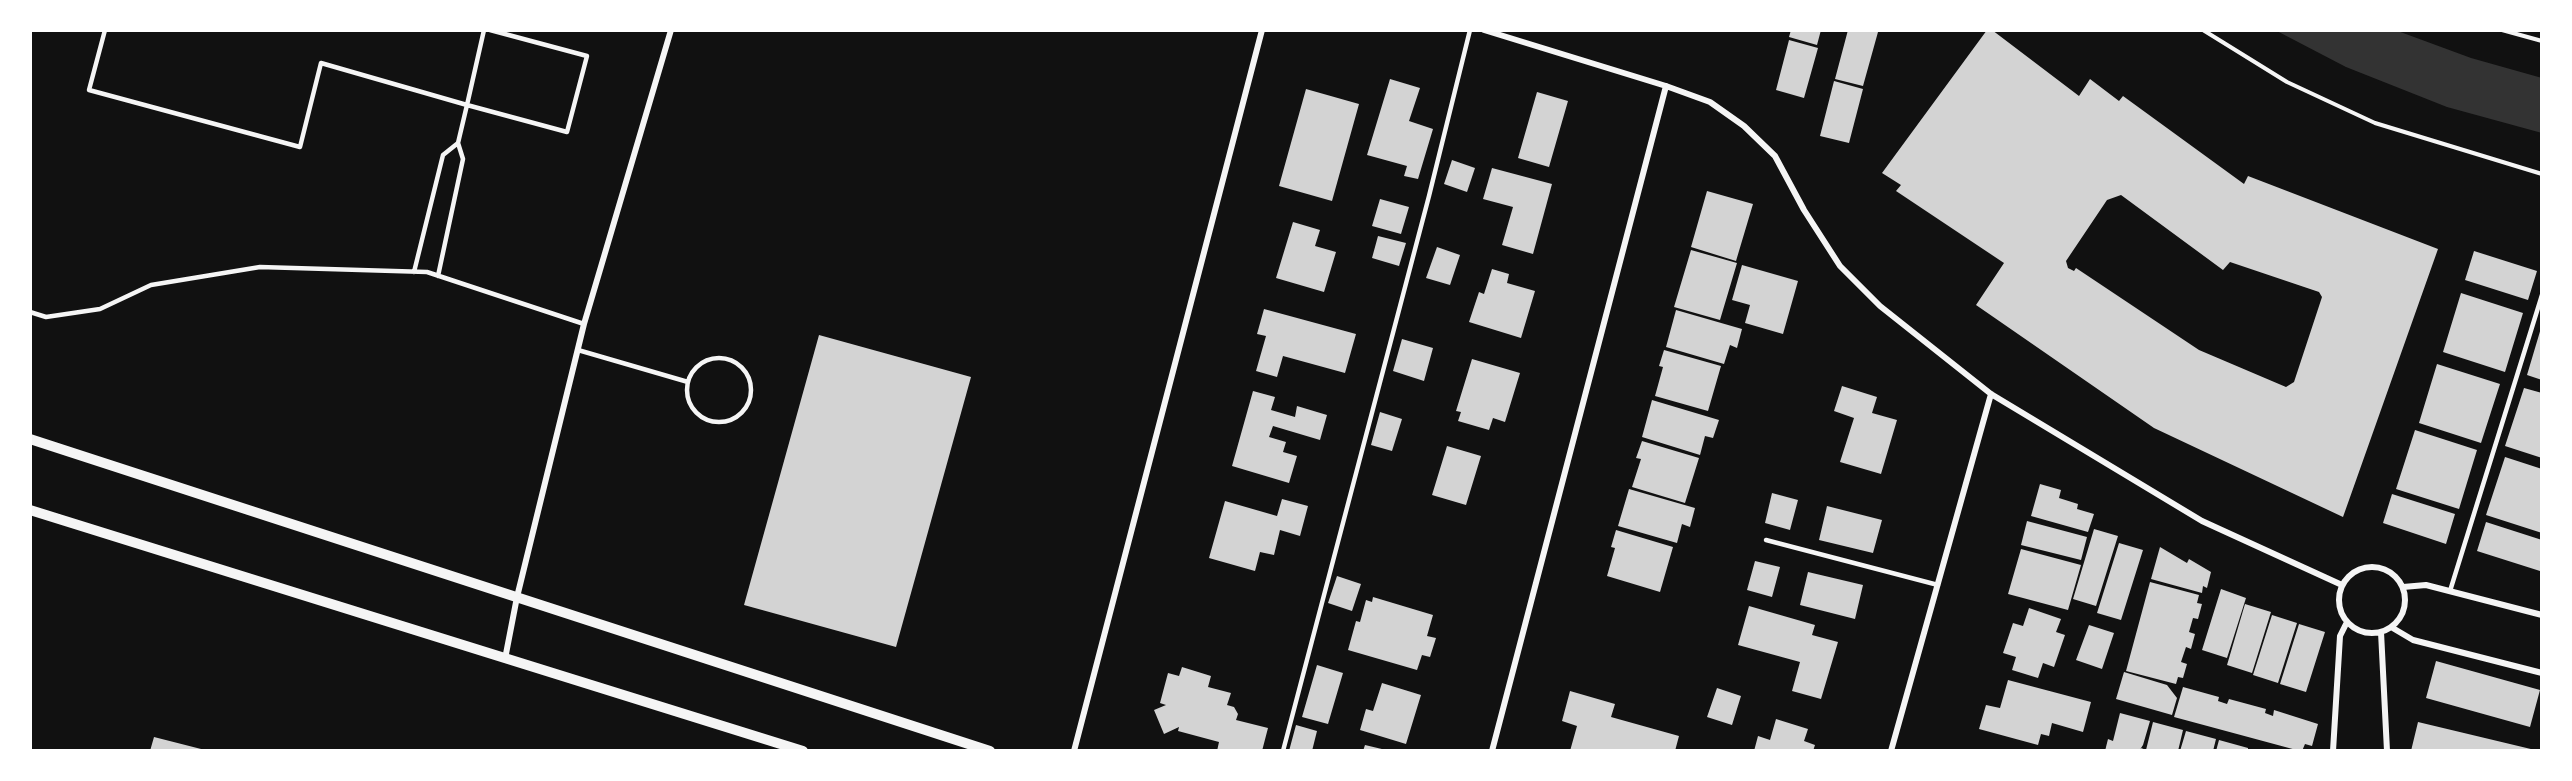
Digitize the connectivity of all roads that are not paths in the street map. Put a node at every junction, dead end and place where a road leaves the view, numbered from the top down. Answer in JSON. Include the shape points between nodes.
{"nodes":[{"id":1,"x":105,"y":30,"type":"edge"},
{"id":2,"x":484,"y":30,"type":"edge"},
{"id":3,"x":490,"y":30,"type":"edge"},
{"id":4,"x":671,"y":30,"type":"edge"},
{"id":5,"x":1263,"y":30,"type":"edge"},
{"id":6,"x":1470,"y":30,"type":"edge"},
{"id":7,"x":1484,"y":30,"type":"edge"},
{"id":8,"x":1666,"y":86,"type":"junction"},
{"id":9,"x":466,"y":105,"type":"junction"},
{"id":10,"x":458,"y":143,"type":"junction"},
{"id":11,"x":414,"y":272,"type":"junction"},
{"id":12,"x":438,"y":276,"type":"junction"},
{"id":13,"x":2542,"y":295,"type":"edge"},
{"id":14,"x":30,"y":312,"type":"edge"},
{"id":15,"x":584,"y":324,"type":"junction"},
{"id":16,"x":578,"y":350,"type":"junction"},
{"id":17,"x":688,"y":382,"type":"junction"},
{"id":18,"x":1991,"y":394,"type":"junction"},
{"id":19,"x":30,"y":439,"type":"edge"},
{"id":20,"x":30,"y":510,"type":"edge"},
{"id":21,"x":1766,"y":540,"type":"dead end"},
{"id":22,"x":1938,"y":585,"type":"junction"},
{"id":23,"x":2342,"y":585,"type":"junction"},
{"id":24,"x":2403,"y":587,"type":"junction"},
{"id":25,"x":2450,"y":591,"type":"junction"},
{"id":26,"x":517,"y":597,"type":"junction"},
{"id":27,"x":2542,"y":615,"type":"edge"},
{"id":28,"x":2347,"y":622,"type":"junction"},
{"id":29,"x":2391,"y":627,"type":"junction"},
{"id":30,"x":2381,"y":632,"type":"junction"},
{"id":31,"x":505,"y":659,"type":"junction"},
{"id":32,"x":2542,"y":673,"type":"edge"},
{"id":33,"x":803,"y":751,"type":"edge"},
{"id":34,"x":990,"y":751,"type":"edge"},
{"id":35,"x":1074,"y":751,"type":"edge"},
{"id":36,"x":1283,"y":751,"type":"edge"},
{"id":37,"x":1492,"y":751,"type":"edge"},
{"id":38,"x":1891,"y":751,"type":"edge"},
{"id":39,"x":2333,"y":751,"type":"edge"},
{"id":40,"x":2387,"y":751,"type":"edge"}],
"edges":[{"from":1,"to":9,"type":"lane","via":[[89,90],[300,147],[321,63]]},
{"from":2,"to":9,"type":"lane"},
{"from":3,"to":9,"type":"lane","via":[[587,56],[567,132]]},
{"from":4,"to":15,"type":"street"},
{"from":5,"to":35,"type":"street"},
{"from":6,"to":36,"type":"lane"},
{"from":7,"to":8,"type":"street"},
{"from":8,"to":18,"type":"street","via":[[1710,102],[1744,126],[1775,156],[1840,266],[1880,306]]},
{"from":8,"to":37,"type":"street"},
{"from":9,"to":10,"type":"lane"},
{"from":10,"to":11,"type":"lane","via":[[443,155]]},
{"from":10,"to":12,"type":"lane","via":[[463,159]]},
{"from":11,"to":12,"type":"lane"},
{"from":11,"to":14,"type":"lane","via":[[260,267],[151,285],[100,309],[46,317]]},
{"from":12,"to":15,"type":"lane"},
{"from":13,"to":25,"type":"lane"},
{"from":15,"to":16,"type":"street"},
{"from":16,"to":17,"type":"lane"},
{"from":16,"to":26,"type":"street"},
{"from":17,"to":17,"type":"lane","via":[[687,392],[695,411],[713,421],[733,419],[748,405],[751,395],[748,373],[720,357],[700,364]]},
{"from":18,"to":22,"type":"street"},
{"from":18,"to":23,"type":"street","via":[[2202,521]]},
{"from":19,"to":26,"type":"street"},
{"from":20,"to":31,"type":"street"},
{"from":21,"to":22,"type":"lane"},
{"from":22,"to":38,"type":"street"},
{"from":23,"to":24,"type":"street","via":[[2357,570],[2378,567],[2397,578]]},
{"from":23,"to":28,"type":"street","via":[[2339,604]]},
{"from":24,"to":25,"type":"street","via":[[2426,585]]},
{"from":24,"to":29,"type":"street","via":[[2404,609]]},
{"from":25,"to":27,"type":"street"},
{"from":26,"to":31,"type":"street"},
{"from":26,"to":34,"type":"street"},
{"from":28,"to":30,"type":"street","via":[[2362,632]]},
{"from":28,"to":39,"type":"street","via":[[2340,636]]},
{"from":29,"to":30,"type":"street"},
{"from":29,"to":32,"type":"street","via":[[2413,640]]},
{"from":30,"to":40,"type":"street"},
{"from":31,"to":33,"type":"street"}]}
